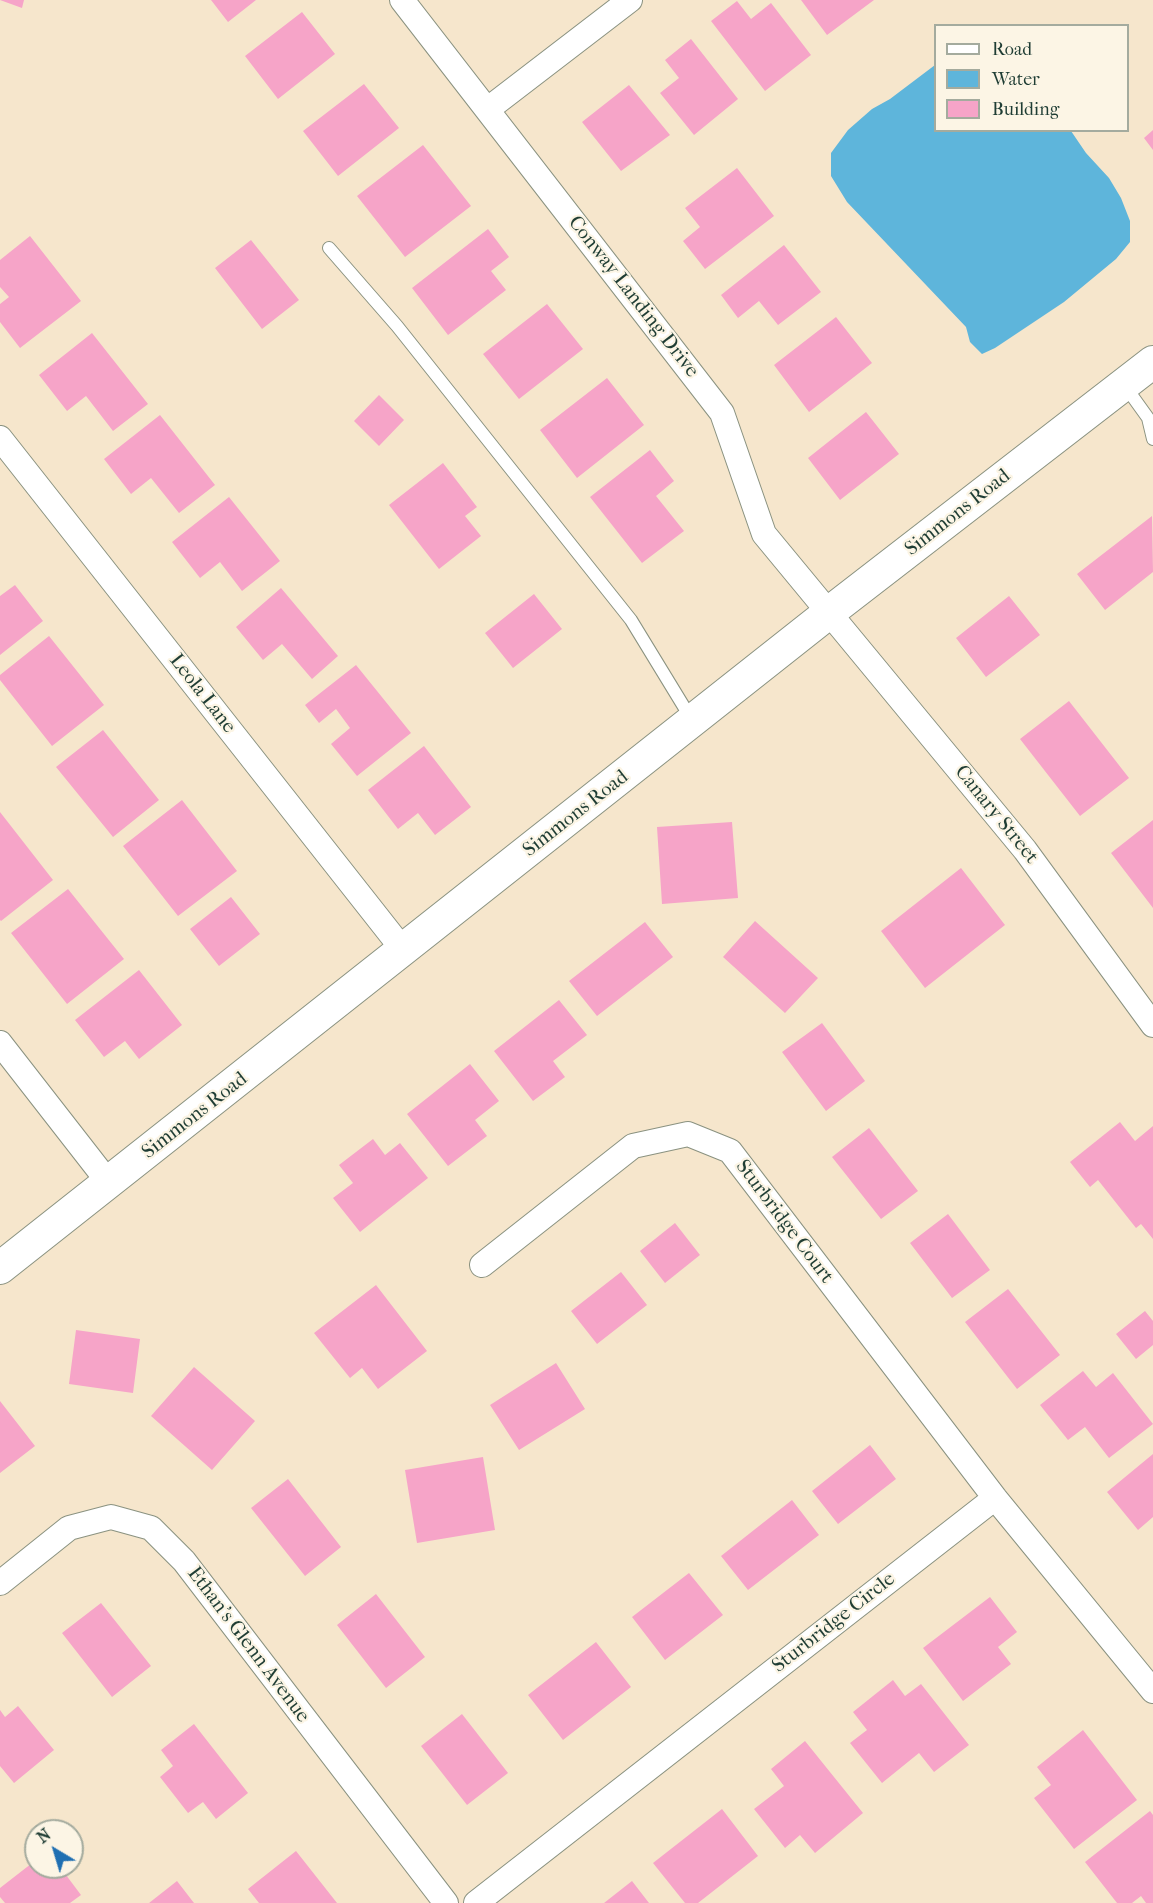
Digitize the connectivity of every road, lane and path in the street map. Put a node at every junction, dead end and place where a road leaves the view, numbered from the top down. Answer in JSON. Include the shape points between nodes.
{"nodes":[{"id":1,"x":402,"y":0,"type":"edge"},
{"id":2,"x":630,"y":0,"type":"edge"},
{"id":3,"x":488,"y":109,"type":"junction"},
{"id":4,"x":329,"y":248,"type":"dead end"},
{"id":5,"x":1153,"y":362,"type":"edge"},
{"id":6,"x":1124,"y":385,"type":"junction"},
{"id":7,"x":1150,"y":419,"type":"edge"},
{"id":8,"x":0,"y":438,"type":"edge"},
{"id":9,"x":1153,"y":439,"type":"edge"},
{"id":10,"x":831,"y":611,"type":"junction"},
{"id":11,"x":693,"y":721,"type":"junction"},
{"id":12,"x":404,"y":951,"type":"junction"},
{"id":13,"x":1153,"y":1025,"type":"edge"},
{"id":14,"x":0,"y":1044,"type":"edge"},
{"id":15,"x":109,"y":1183,"type":"junction"},
{"id":16,"x":482,"y":1265,"type":"dead end"},
{"id":17,"x":0,"y":1268,"type":"edge"},
{"id":18,"x":995,"y":1498,"type":"junction"},
{"id":19,"x":0,"y":1583,"type":"edge"},
{"id":20,"x":1153,"y":1691,"type":"edge"},
{"id":21,"x":446,"y":1903,"type":"edge"},
{"id":22,"x":476,"y":1903,"type":"edge"}],
"edges":[{"from":1,"to":3,"type":"street","name":"Conway Landing Drive"},
{"from":2,"to":3,"type":"street"},
{"from":3,"to":10,"type":"street","name":"Conway Landing Drive","via":[[722,413],[764,534]]},
{"from":4,"to":11,"type":"lane","via":[[397,326],[631,620]]},
{"from":5,"to":6,"type":"street","name":"Simmons Road"},
{"from":6,"to":7,"type":"lane"},
{"from":6,"to":10,"type":"street","name":"Simmons Road"},
{"from":7,"to":9,"type":"lane"},
{"from":8,"to":12,"type":"street","name":"Leola Lane"},
{"from":10,"to":11,"type":"street","name":"Simmons Road"},
{"from":10,"to":13,"type":"street","name":"Canary Street","via":[[1024,850]]},
{"from":11,"to":12,"type":"street","name":"Simmons Road"},
{"from":12,"to":15,"type":"street","name":"Simmons Road"},
{"from":14,"to":15,"type":"street"},
{"from":15,"to":17,"type":"street","name":"Simmons Road"},
{"from":16,"to":18,"type":"street","name":"Sturbridge Court","via":[[633,1146],[688,1134],[730,1151]]},
{"from":18,"to":20,"type":"street"},
{"from":18,"to":22,"type":"street","name":"Sturbridge Circle"},
{"from":19,"to":21,"type":"street","name":"Ethan's Glenn Avenue","via":[[69,1527],[111,1517],[151,1528],[184,1561]]}]}
